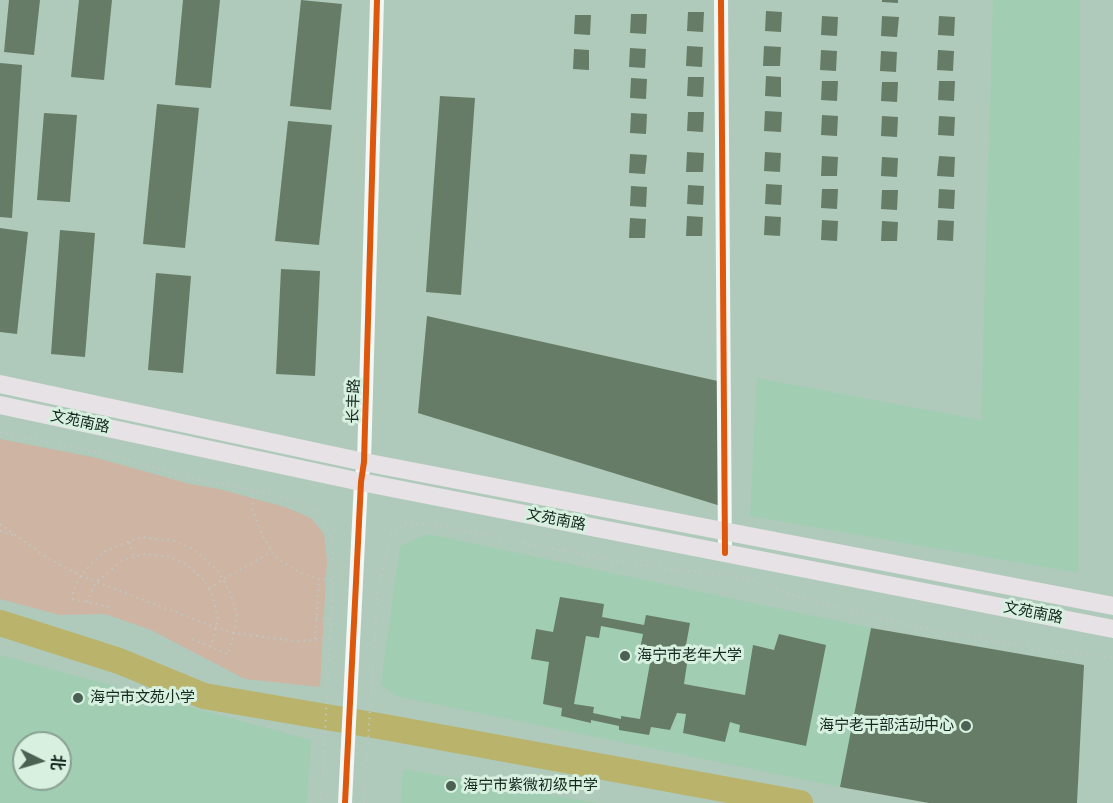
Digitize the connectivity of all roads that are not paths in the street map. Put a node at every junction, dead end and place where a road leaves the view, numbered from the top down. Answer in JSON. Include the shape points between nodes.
{"nodes":[{"id":1,"x":377,"y":0,"type":"edge"},
{"id":2,"x":721,"y":0,"type":"edge"},
{"id":3,"x":0,"y":384,"type":"edge"},
{"id":4,"x":0,"y":405,"type":"edge"},
{"id":5,"x":364,"y":462,"type":"junction"},
{"id":6,"x":361,"y":482,"type":"junction"},
{"id":7,"x":724,"y":530,"type":"junction"},
{"id":8,"x":724,"y":553,"type":"junction"},
{"id":9,"x":1113,"y":606,"type":"edge"},
{"id":10,"x":1113,"y":629,"type":"edge"},
{"id":11,"x":345,"y":803,"type":"edge"}],
"edges":[{"from":1,"to":5,"type":"street","name":"长丰路"},
{"from":2,"to":7,"type":"street"},
{"from":3,"to":5,"type":"main road","name":"文苑南路"},
{"from":4,"to":6,"type":"main road","name":"文苑南路"},
{"from":5,"to":6,"type":"street","name":"长丰路"},
{"from":5,"to":7,"type":"main road","name":"文苑南路"},
{"from":6,"to":8,"type":"main road","name":"文苑南路"},
{"from":6,"to":11,"type":"street","name":"长丰路"},
{"from":7,"to":8,"type":"street"},
{"from":7,"to":9,"type":"main road","name":"文苑南路"},
{"from":8,"to":10,"type":"main road","name":"文苑南路"}]}
